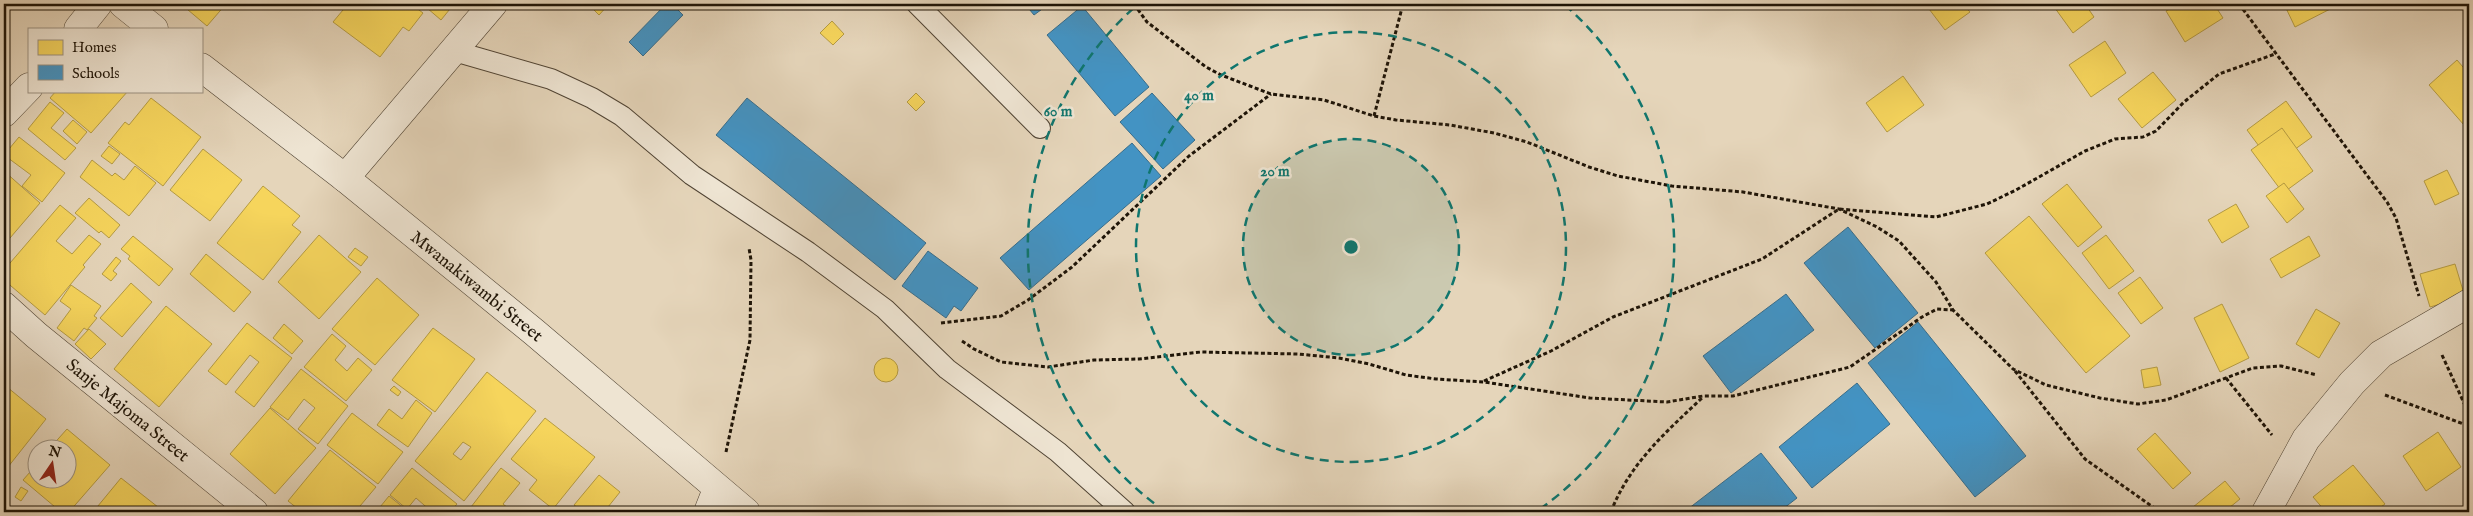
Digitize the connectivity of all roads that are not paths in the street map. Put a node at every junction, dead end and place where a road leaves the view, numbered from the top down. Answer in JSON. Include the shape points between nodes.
{"nodes":[{"id":1,"x":98,"y":4,"type":"edge"},
{"id":2,"x":123,"y":4,"type":"edge"},
{"id":3,"x":493,"y":4,"type":"edge"},
{"id":4,"x":917,"y":4,"type":"edge"},
{"id":5,"x":79,"y":28,"type":"edge"},
{"id":6,"x":153,"y":28,"type":"edge"},
{"id":7,"x":454,"y":51,"type":"junction"},
{"id":8,"x":202,"y":67,"type":"edge"},
{"id":9,"x":28,"y":88,"type":"edge"},
{"id":10,"x":4,"y":113,"type":"edge"},
{"id":11,"x":1040,"y":128,"type":"dead end"},
{"id":12,"x":345,"y":178,"type":"junction"},
{"id":13,"x":2469,"y":303,"type":"edge"},
{"id":14,"x":4,"y":306,"type":"edge"},
{"id":15,"x":712,"y":501,"type":"edge"},
{"id":16,"x":254,"y":512,"type":"edge"},
{"id":17,"x":746,"y":512,"type":"edge"},
{"id":18,"x":1124,"y":512,"type":"edge"},
{"id":19,"x":2266,"y":512,"type":"edge"}],
"edges":[{"from":1,"to":5,"type":"street"},
{"from":2,"to":6,"type":"street"},
{"from":3,"to":7,"type":"street"},
{"from":4,"to":11,"type":"lane"},
{"from":7,"to":12,"type":"street"},
{"from":7,"to":18,"type":"lane","via":[[551,79],[622,116],[692,175],[808,252],[885,309],[946,368],[1058,452]]},
{"from":8,"to":12,"type":"street","name":"Mwanakiwambi Street"},
{"from":9,"to":10,"type":"street"},
{"from":12,"to":15,"type":"street","name":"Mwanakiwambi Street","via":[[534,332]]},
{"from":13,"to":19,"type":"street","via":[[2381,354],[2352,383],[2306,440]]},
{"from":14,"to":16,"type":"street","name":"Sanje Majoma Street","via":[[36,336]]},
{"from":15,"to":17,"type":"street","name":"Mwanakiwambi Street"}]}
